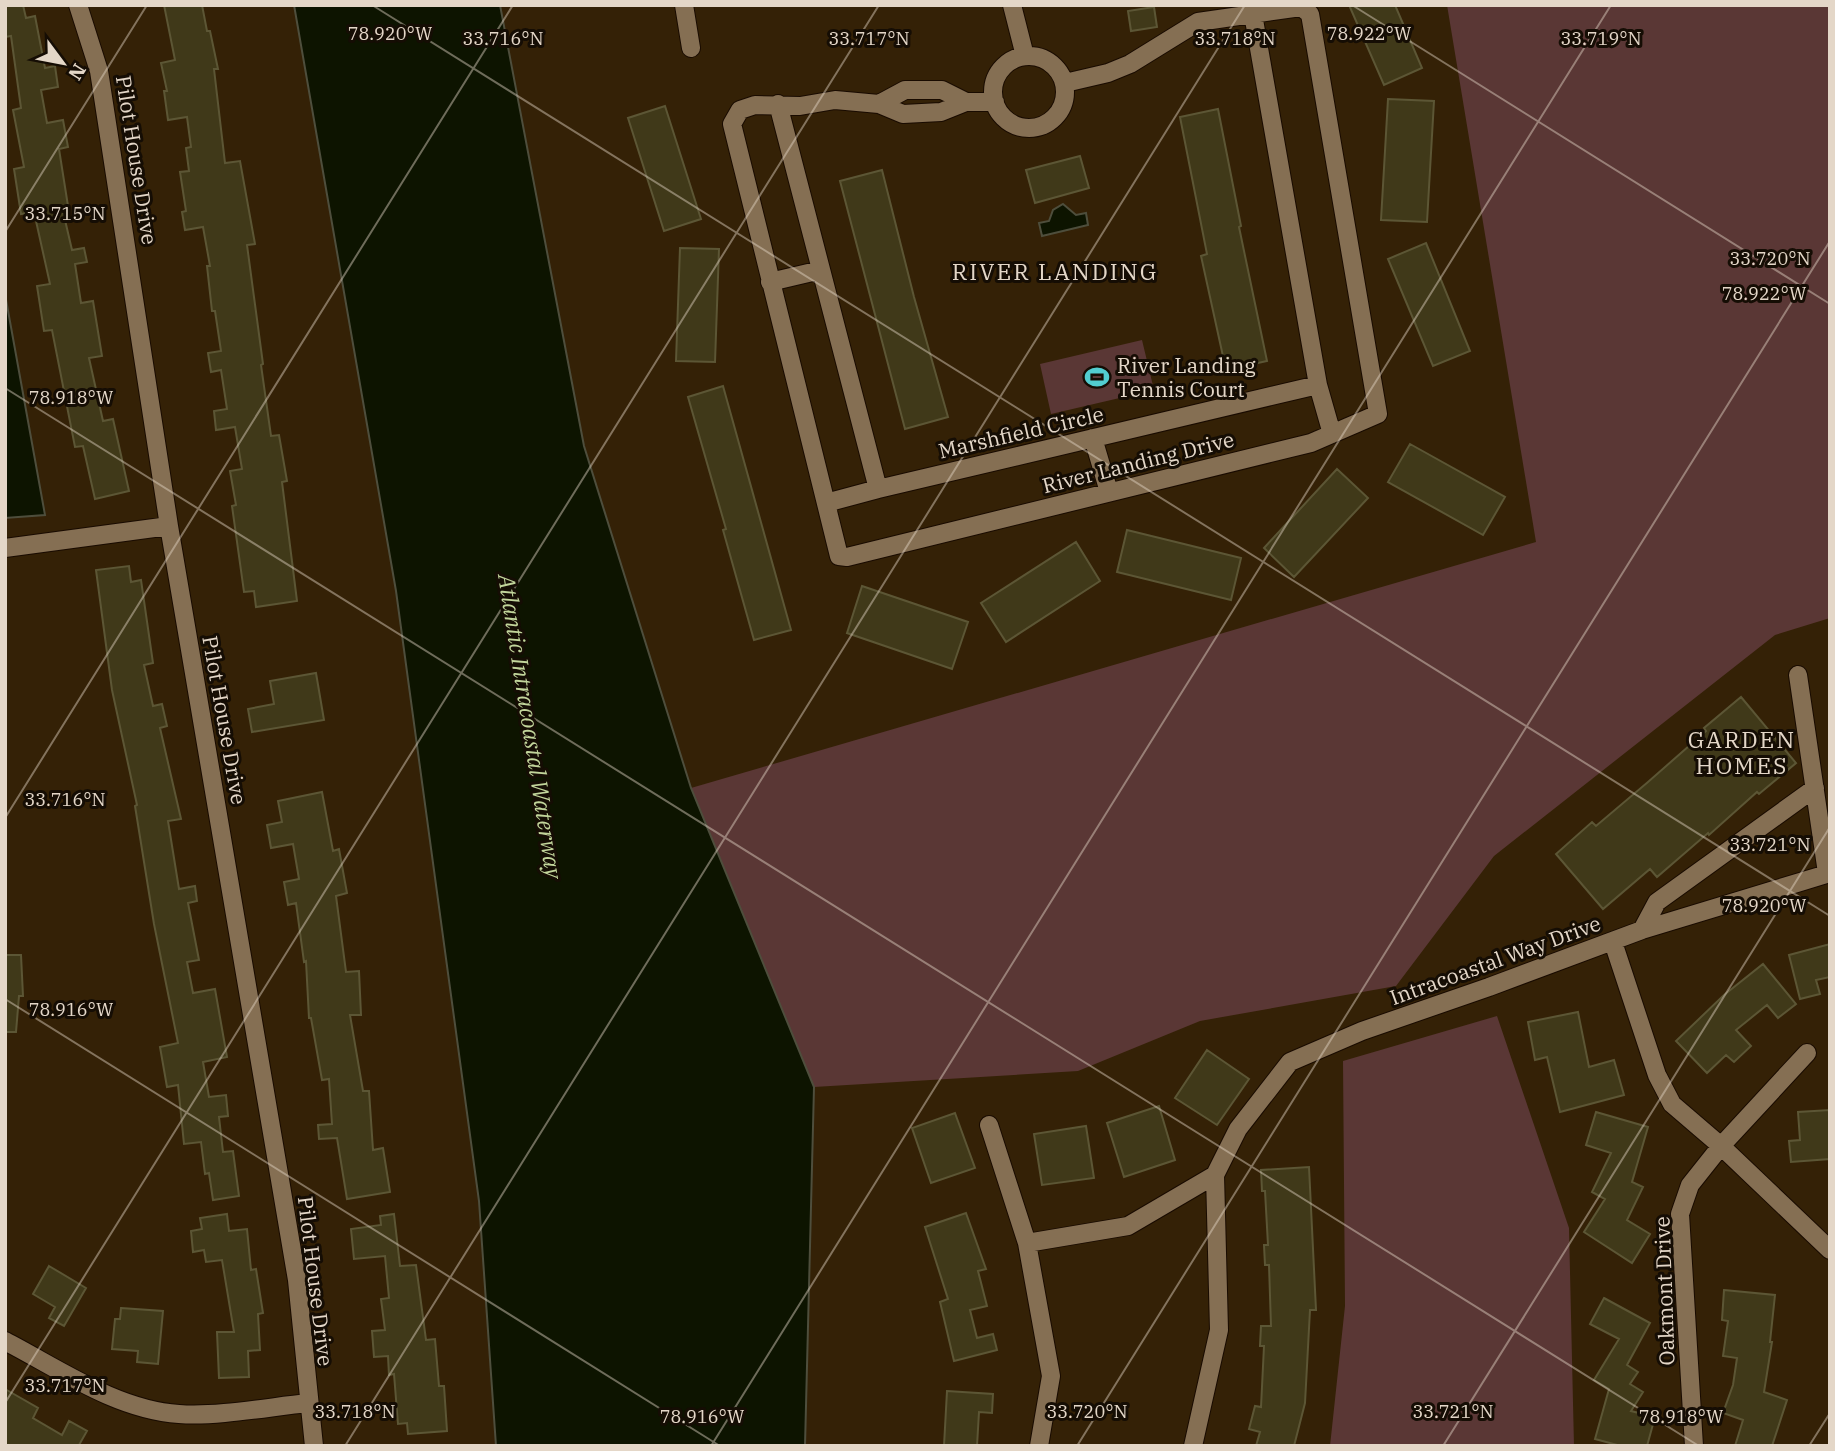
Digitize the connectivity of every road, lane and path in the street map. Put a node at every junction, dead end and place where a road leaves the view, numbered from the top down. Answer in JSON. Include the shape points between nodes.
{"nodes":[{"id":1,"x":78,"y":5,"type":"edge"},
{"id":2,"x":684,"y":5,"type":"edge"},
{"id":3,"x":1012,"y":5,"type":"edge"},
{"id":4,"x":1253,"y":14,"type":"junction"},
{"id":5,"x":691,"y":48,"type":"dead end"},
{"id":6,"x":1025,"y":56,"type":"junction"},
{"id":7,"x":1065,"y":83,"type":"junction"},
{"id":8,"x":995,"y":102,"type":"junction"},
{"id":9,"x":778,"y":104,"type":"junction"},
{"id":10,"x":821,"y":270,"type":"junction"},
{"id":11,"x":770,"y":282,"type":"junction"},
{"id":12,"x":1318,"y":385,"type":"junction"},
{"id":13,"x":1332,"y":434,"type":"junction"},
{"id":14,"x":1093,"y":438,"type":"junction"},
{"id":15,"x":878,"y":489,"type":"junction"},
{"id":16,"x":1109,"y":492,"type":"junction"},
{"id":17,"x":826,"y":503,"type":"junction"},
{"id":18,"x":169,"y":526,"type":"junction"},
{"id":19,"x":5,"y":548,"type":"edge"},
{"id":20,"x":1798,"y":675,"type":"dead end"},
{"id":21,"x":1815,"y":788,"type":"junction"},
{"id":22,"x":1828,"y":873,"type":"edge"},
{"id":23,"x":1642,"y":930,"type":"junction"},
{"id":24,"x":1614,"y":942,"type":"junction"},
{"id":25,"x":1807,"y":1053,"type":"dead end"},
{"id":26,"x":989,"y":1125,"type":"dead end"},
{"id":27,"x":1721,"y":1146,"type":"junction"},
{"id":28,"x":1215,"y":1175,"type":"junction"},
{"id":29,"x":1027,"y":1243,"type":"junction"},
{"id":30,"x":1830,"y":1250,"type":"edge"},
{"id":31,"x":5,"y":1341,"type":"edge"},
{"id":32,"x":308,"y":1402,"type":"junction"},
{"id":33,"x":314,"y":1446,"type":"edge"},
{"id":34,"x":1039,"y":1446,"type":"edge"},
{"id":35,"x":1193,"y":1446,"type":"edge"},
{"id":36,"x":1694,"y":1446,"type":"edge"}],
"edges":[{"from":1,"to":18,"type":"street","name":"Pilot House Drive","via":[[99,71]]},
{"from":2,"to":5,"type":"street"},
{"from":3,"to":6,"type":"street"},
{"from":4,"to":7,"type":"street","name":"River Landing Drive","via":[[1198,22],[1130,64]]},
{"from":4,"to":12,"type":"street"},
{"from":4,"to":13,"type":"street","name":"River Landing Drive","via":[[1301,7],[1310,13],[1378,414]]},
{"from":6,"to":7,"type":"street","via":[[1054,65]]},
{"from":6,"to":8,"type":"street","via":[[999,72]]},
{"from":7,"to":8,"type":"street","via":[[1059,112],[1034,127],[1006,119]]},
{"from":8,"to":9,"type":"street","name":"River Landing Drive","via":[[966,102],[941,112],[903,114],[879,104],[835,100],[800,106]]},
{"from":9,"to":10,"type":"street"},
{"from":9,"to":11,"type":"street","name":"River Landing Drive","via":[[740,110],[732,124]]},
{"from":10,"to":11,"type":"street"},
{"from":10,"to":15,"type":"street"},
{"from":11,"to":17,"type":"street","name":"River Landing Drive"},
{"from":12,"to":13,"type":"street"},
{"from":12,"to":14,"type":"street","name":"Marshfield Circle"},
{"from":13,"to":16,"type":"street","name":"River Landing Drive"},
{"from":14,"to":15,"type":"street","name":"Marshfield Circle"},
{"from":14,"to":16,"type":"street"},
{"from":15,"to":17,"type":"street","name":"Marshfield Circle"},
{"from":16,"to":17,"type":"street","name":"River Landing Drive","via":[[847,557],[839,556]]},
{"from":18,"to":19,"type":"street"},
{"from":18,"to":32,"type":"street","name":"Pilot House Drive","via":[[297,1280]]},
{"from":20,"to":21,"type":"street","name":"Intracoastal Way Drive"},
{"from":21,"to":22,"type":"street","name":"Intracoastal Way Drive"},
{"from":21,"to":23,"type":"street","via":[[1657,902]]},
{"from":22,"to":23,"type":"street","name":"Intracoastal Way Drive"},
{"from":23,"to":24,"type":"street","name":"Intracoastal Way Drive"},
{"from":24,"to":27,"type":"street","via":[[1672,1104]]},
{"from":24,"to":28,"type":"street","name":"Intracoastal Way Drive","via":[[1362,1031],[1290,1062],[1238,1129]]},
{"from":25,"to":27,"type":"street","name":"Oakmont Drive"},
{"from":26,"to":29,"type":"street"},
{"from":27,"to":30,"type":"street"},
{"from":27,"to":36,"type":"street","name":"Oakmont Drive","via":[[1690,1185],[1680,1214]]},
{"from":28,"to":29,"type":"street","via":[[1128,1226]]},
{"from":28,"to":35,"type":"street","via":[[1219,1330]]},
{"from":29,"to":34,"type":"street","via":[[1051,1376]]},
{"from":31,"to":32,"type":"street","via":[[131,1404],[178,1414]]},
{"from":32,"to":33,"type":"street","name":"Pilot House Drive"}]}
